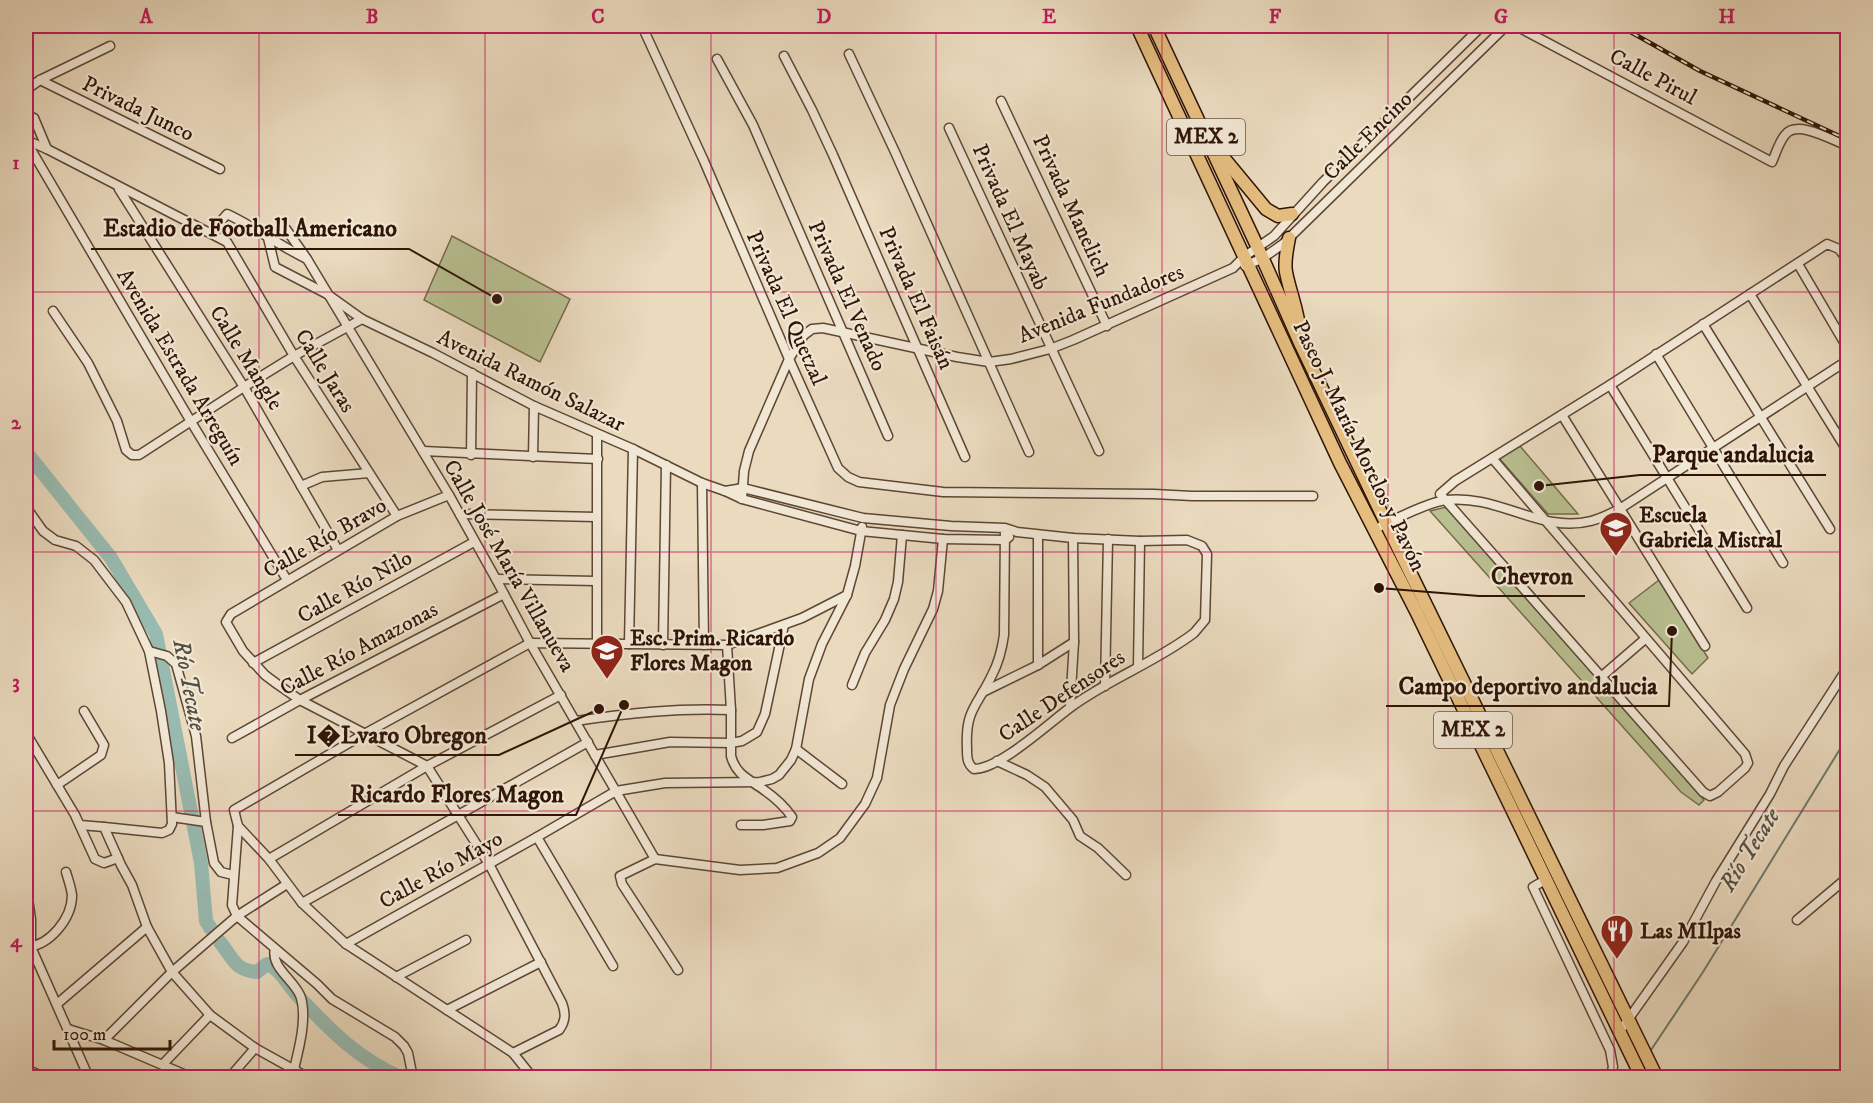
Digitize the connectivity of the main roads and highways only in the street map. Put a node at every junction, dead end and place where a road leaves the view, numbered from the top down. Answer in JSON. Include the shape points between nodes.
{"nodes":[{"id":1,"x":1137,"y":26,"type":"edge"},
{"id":2,"x":1154,"y":26,"type":"edge"},
{"id":3,"x":1206,"y":136,"type":"junction"},
{"id":4,"x":1292,"y":214,"type":"road end"},
{"id":5,"x":1289,"y":238,"type":"road end"},
{"id":6,"x":1301,"y":345,"type":"junction"},
{"id":7,"x":1381,"y":526,"type":"junction"},
{"id":8,"x":1642,"y":1077,"type":"edge"},
{"id":9,"x":1657,"y":1077,"type":"edge"}],
"edges":[{"from":1,"to":7,"type":"highway","name":"Paseo J. María Morelos y Pavón","number":"MEX 2","via":[[1340,463]]},
{"from":2,"to":3,"type":"highway","name":"Paseo J. María Morelos y Pavón","number":"MEX 2"},
{"from":3,"to":4,"type":"highway","via":[[1266,209],[1278,216]]},
{"from":3,"to":6,"type":"highway","name":"Paseo J. María Morelos y Pavón","number":"MEX 2"},
{"from":5,"to":6,"type":"highway","via":[[1286,273],[1298,315]]},
{"from":6,"to":7,"type":"highway","name":"Paseo J. María Morelos y Pavón","number":"MEX 2"},
{"from":7,"to":8,"type":"highway","name":"Paseo J. María Morelos y Pavón","number":"MEX 2"},
{"from":7,"to":9,"type":"highway","name":"Paseo J. María Morelos y Pavón","number":"MEX 2"}]}
